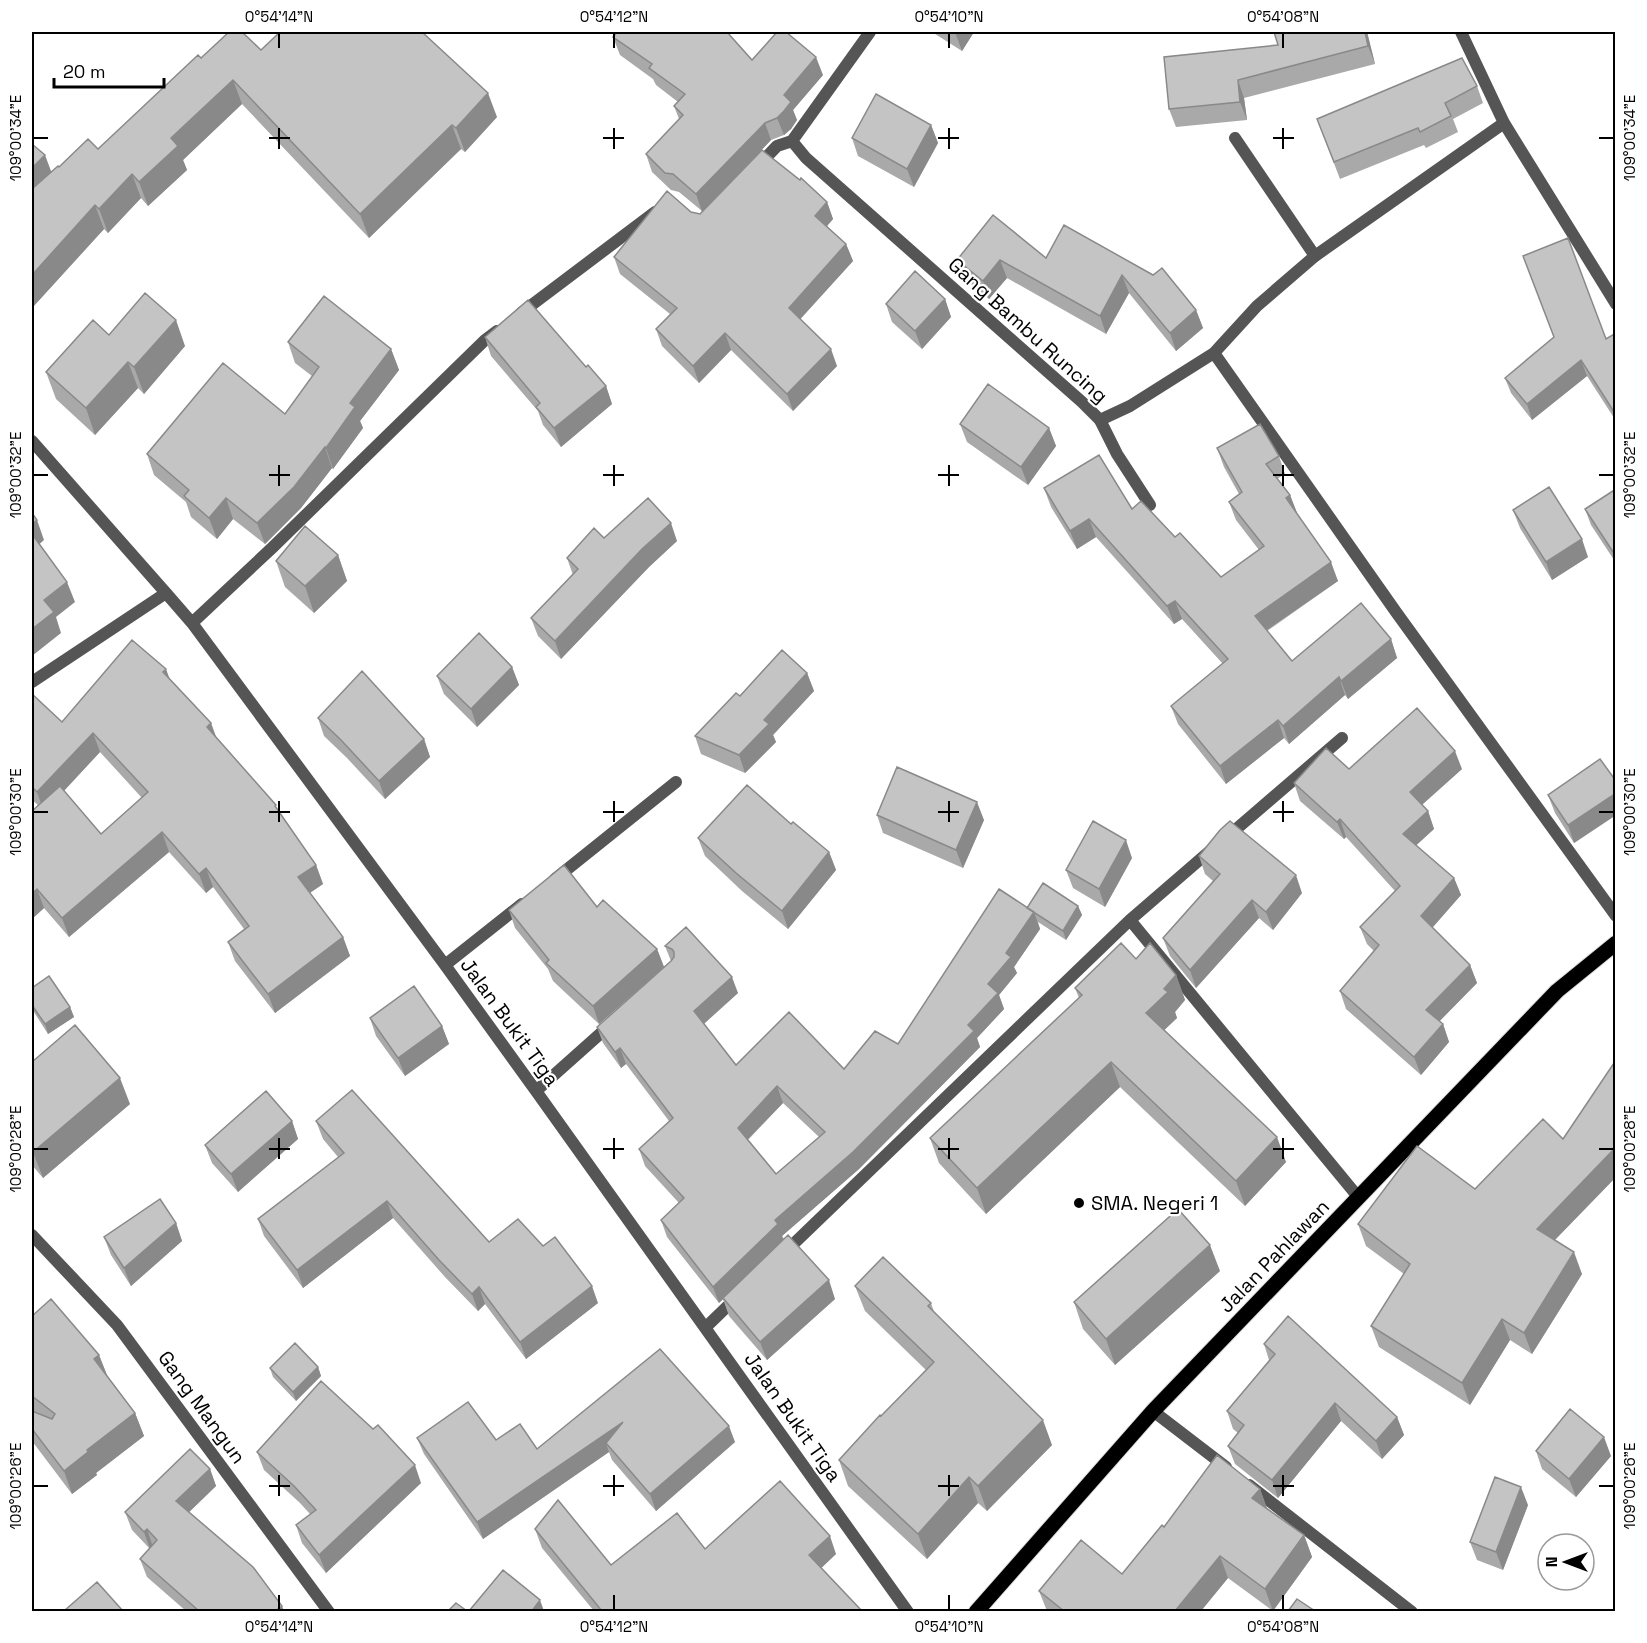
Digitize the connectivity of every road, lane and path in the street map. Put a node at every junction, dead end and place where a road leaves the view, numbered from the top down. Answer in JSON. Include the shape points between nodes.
{"nodes":[{"id":1,"x":870,"y":32,"type":"edge"},
{"id":2,"x":1461,"y":32,"type":"edge"},
{"id":3,"x":1504,"y":123,"type":"junction"},
{"id":4,"x":1235,"y":138,"type":"dead end"},
{"id":5,"x":792,"y":141,"type":"junction"},
{"id":6,"x":752,"y":172,"type":"edge"},
{"id":7,"x":666,"y":204,"type":"edge"},
{"id":8,"x":1315,"y":256,"type":"junction"},
{"id":9,"x":1616,"y":304,"type":"edge"},
{"id":10,"x":1214,"y":353,"type":"junction"},
{"id":11,"x":1100,"y":420,"type":"junction"},
{"id":12,"x":32,"y":441,"type":"edge"},
{"id":13,"x":1150,"y":505,"type":"dead end"},
{"id":14,"x":166,"y":593,"type":"junction"},
{"id":15,"x":192,"y":623,"type":"junction"},
{"id":16,"x":32,"y":681,"type":"edge"},
{"id":17,"x":1342,"y":738,"type":"dead end"},
{"id":18,"x":676,"y":782,"type":"dead end"},
{"id":19,"x":547,"y":885,"type":"edge"},
{"id":20,"x":529,"y":899,"type":"edge"},
{"id":21,"x":1616,"y":916,"type":"edge"},
{"id":22,"x":1130,"y":920,"type":"junction"},
{"id":23,"x":1616,"y":943,"type":"edge"},
{"id":24,"x":446,"y":965,"type":"junction"},
{"id":25,"x":619,"y":1017,"type":"edge"},
{"id":26,"x":536,"y":1090,"type":"junction"},
{"id":27,"x":1359,"y":1198,"type":"junction"},
{"id":28,"x":32,"y":1235,"type":"edge"},
{"id":29,"x":773,"y":1263,"type":"edge"},
{"id":30,"x":747,"y":1287,"type":"edge"},
{"id":31,"x":706,"y":1327,"type":"junction"},
{"id":32,"x":1153,"y":1411,"type":"junction"},
{"id":33,"x":328,"y":1611,"type":"edge"},
{"id":34,"x":908,"y":1611,"type":"edge"},
{"id":35,"x":976,"y":1611,"type":"edge"},
{"id":36,"x":1412,"y":1611,"type":"edge"}],
"edges":[{"from":1,"to":5,"type":"street"},
{"from":2,"to":3,"type":"street"},
{"from":3,"to":8,"type":"street","name":"Gang Bambu Runcing"},
{"from":3,"to":9,"type":"street"},
{"from":4,"to":8,"type":"street"},
{"from":5,"to":6,"type":"street","via":[[777,146]]},
{"from":5,"to":11,"type":"street","name":"Gang Bambu Runcing","via":[[806,158]]},
{"from":7,"to":15,"type":"street","via":[[485,340]]},
{"from":8,"to":10,"type":"street","name":"Gang Bambu Runcing","via":[[1257,306]]},
{"from":10,"to":11,"type":"street","name":"Gang Bambu Runcing","via":[[1130,406]]},
{"from":10,"to":21,"type":"street"},
{"from":11,"to":13,"type":"street"},
{"from":12,"to":14,"type":"street","name":"Jalan Bukit Tiga"},
{"from":14,"to":15,"type":"street","name":"Jalan Bukit Tiga"},
{"from":14,"to":16,"type":"street"},
{"from":15,"to":24,"type":"street","name":"Jalan Bukit Tiga"},
{"from":17,"to":22,"type":"street"},
{"from":18,"to":19,"type":"street"},
{"from":20,"to":24,"type":"street"},
{"from":22,"to":27,"type":"street"},
{"from":22,"to":29,"type":"street"},
{"from":23,"to":27,"type":"main road","name":"Jalan Pahlawan","via":[[1557,991]]},
{"from":24,"to":26,"type":"street","name":"Jalan Bukit Tiga"},
{"from":25,"to":26,"type":"street"},
{"from":26,"to":31,"type":"street","name":"Jalan Bukit Tiga"},
{"from":27,"to":32,"type":"main road","name":"Jalan Pahlawan"},
{"from":28,"to":33,"type":"street","name":"Gang Mangun","via":[[117,1325]]},
{"from":30,"to":31,"type":"street"},
{"from":31,"to":34,"type":"street","name":"Jalan Bukit Tiga"},
{"from":32,"to":35,"type":"main road","name":"Jalan Pahlawan"},
{"from":32,"to":36,"type":"street"}]}
